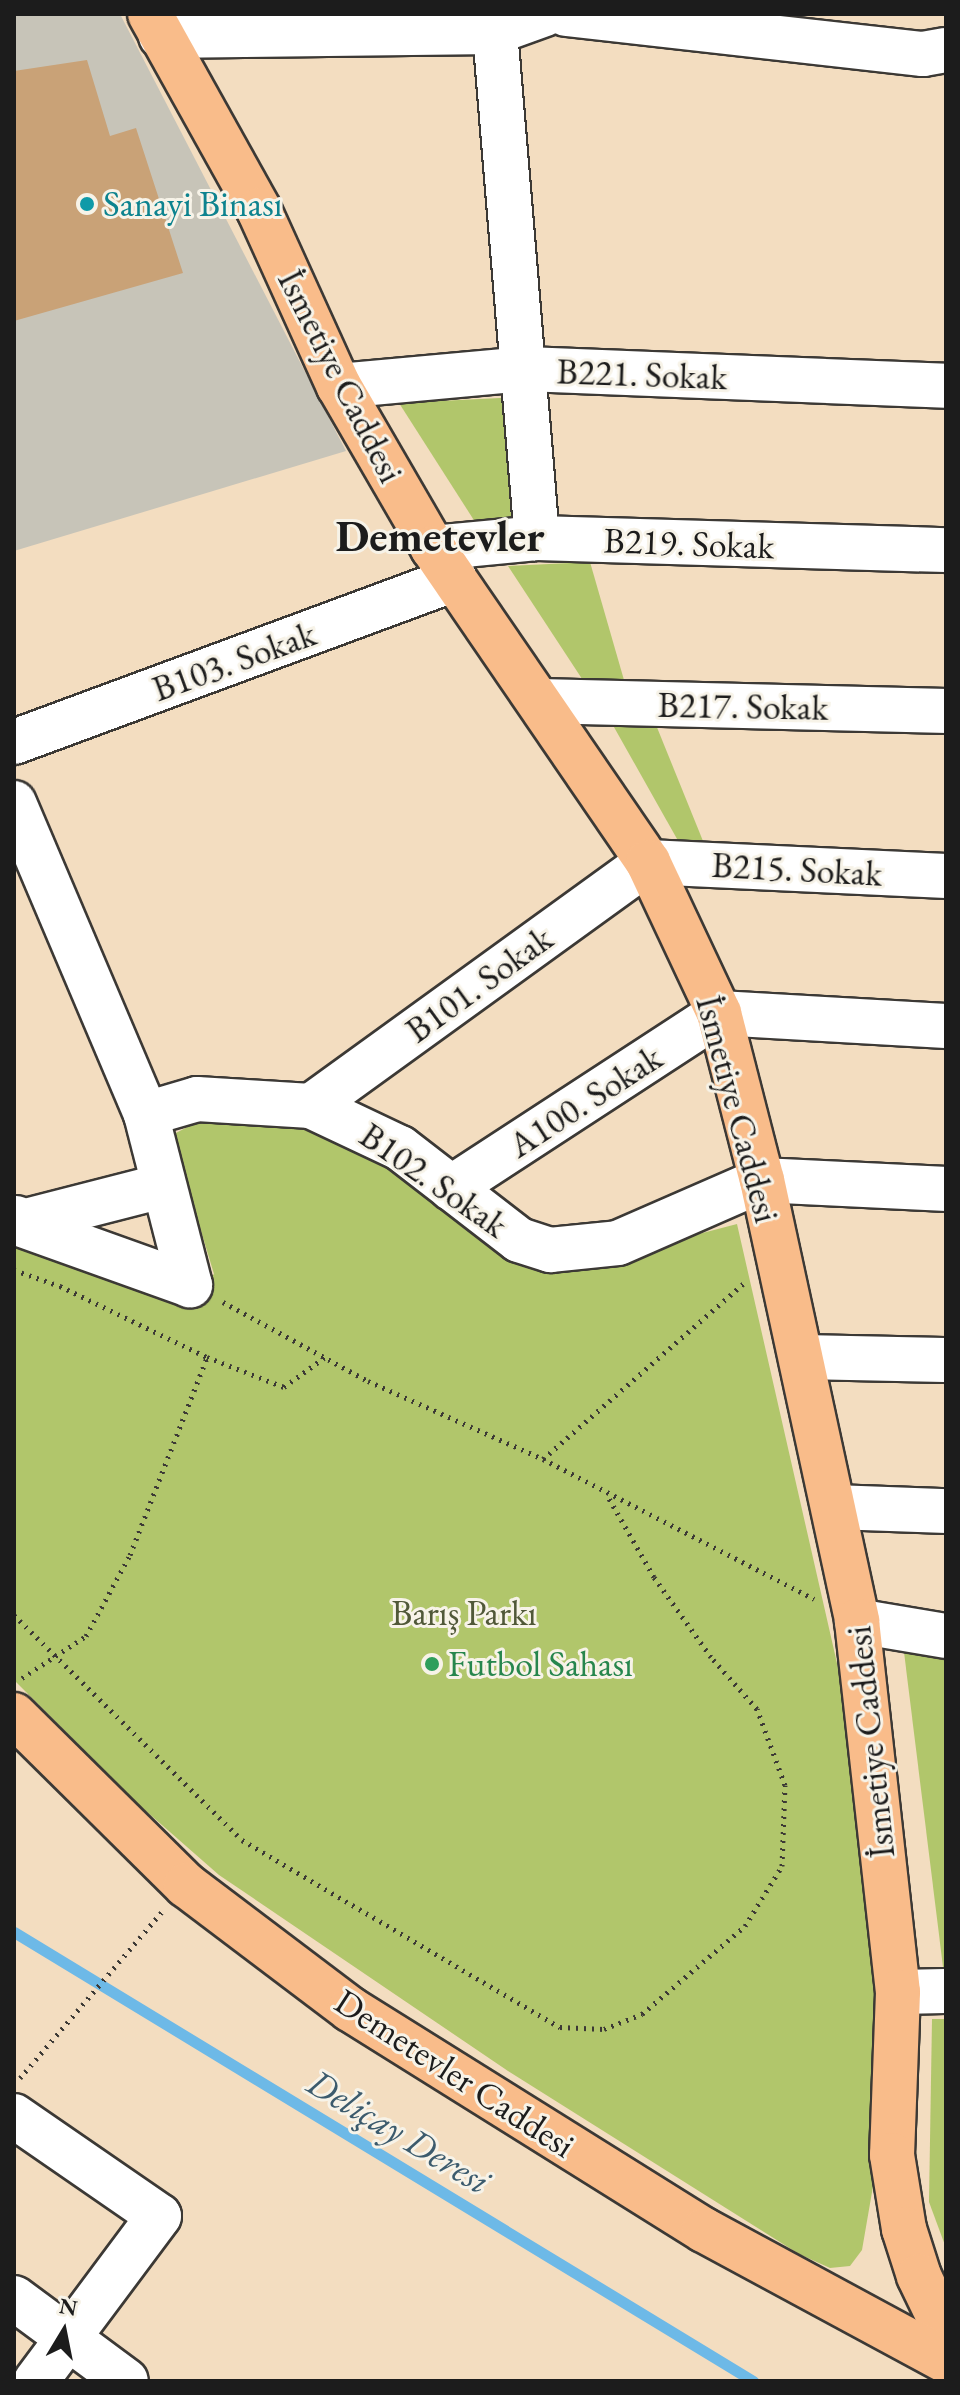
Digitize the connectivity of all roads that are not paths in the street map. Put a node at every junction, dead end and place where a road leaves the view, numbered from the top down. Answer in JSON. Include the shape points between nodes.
{"nodes":[{"id":1,"x":545,"y":14,"type":"edge"},
{"id":2,"x":566,"y":14,"type":"edge"},
{"id":3,"x":156,"y":25,"type":"edge"},
{"id":4,"x":495,"y":32,"type":"junction"},
{"id":5,"x":946,"y":50,"type":"edge"},
{"id":6,"x":526,"y":369,"type":"junction"},
{"id":7,"x":339,"y":386,"type":"junction"},
{"id":8,"x":946,"y":386,"type":"edge"},
{"id":9,"x":537,"y":538,"type":"junction"},
{"id":10,"x":946,"y":550,"type":"edge"},
{"id":11,"x":444,"y":564,"type":"junction"},
{"id":12,"x":541,"y":701,"type":"junction"},
{"id":13,"x":946,"y":711,"type":"edge"},
{"id":14,"x":14,"y":742,"type":"edge"},
{"id":15,"x":14,"y":803,"type":"edge"},
{"id":16,"x":648,"y":862,"type":"junction"},
{"id":17,"x":946,"y":876,"type":"edge"},
{"id":18,"x":719,"y":1013,"type":"junction"},
{"id":19,"x":946,"y":1026,"type":"edge"},
{"id":20,"x":311,"y":1106,"type":"junction"},
{"id":21,"x":146,"y":1114,"type":"junction"},
{"id":22,"x":762,"y":1180,"type":"junction"},
{"id":23,"x":162,"y":1186,"type":"junction"},
{"id":24,"x":451,"y":1188,"type":"junction"},
{"id":25,"x":946,"y":1189,"type":"edge"},
{"id":26,"x":15,"y":1219,"type":"edge"},
{"id":27,"x":801,"y":1357,"type":"junction"},
{"id":28,"x":946,"y":1360,"type":"edge"},
{"id":29,"x":835,"y":1507,"type":"junction"},
{"id":30,"x":946,"y":1511,"type":"edge"},
{"id":31,"x":857,"y":1621,"type":"junction"},
{"id":32,"x":946,"y":1636,"type":"edge"},
{"id":33,"x":14,"y":1715,"type":"edge"},
{"id":34,"x":946,"y":1991,"type":"edge"},
{"id":35,"x":898,"y":1992,"type":"junction"},
{"id":36,"x":17,"y":2096,"type":"edge"},
{"id":37,"x":919,"y":2276,"type":"junction"},
{"id":38,"x":14,"y":2298,"type":"edge"},
{"id":39,"x":858,"y":2313,"type":"junction"},
{"id":40,"x":946,"y":2332,"type":"edge"},
{"id":41,"x":68,"y":2338,"type":"junction"},
{"id":42,"x":946,"y":2361,"type":"edge"},
{"id":43,"x":36,"y":2381,"type":"edge"},
{"id":44,"x":126,"y":2381,"type":"edge"}],
"edges":[{"from":1,"to":4,"type":"street"},
{"from":2,"to":5,"type":"street","via":[[923,54]]},
{"from":3,"to":4,"type":"street"},
{"from":3,"to":7,"type":"main road","name":"İsmetiye Caddesi","via":[[259,210]]},
{"from":4,"to":6,"type":"street"},
{"from":6,"to":7,"type":"street","name":"B221. Sokak"},
{"from":6,"to":8,"type":"street","name":"B221. Sokak"},
{"from":6,"to":9,"type":"street"},
{"from":7,"to":11,"type":"main road","name":"İsmetiye Caddesi"},
{"from":9,"to":10,"type":"street","name":"B219. Sokak"},
{"from":9,"to":11,"type":"street","name":"B219. Sokak"},
{"from":11,"to":12,"type":"main road","name":"İsmetiye Caddesi"},
{"from":11,"to":14,"type":"street","name":"B103. Sokak"},
{"from":12,"to":13,"type":"street","name":"B217. Sokak"},
{"from":12,"to":16,"type":"main road","name":"İsmetiye Caddesi"},
{"from":15,"to":21,"type":"street"},
{"from":16,"to":17,"type":"street","name":"B215. Sokak"},
{"from":16,"to":18,"type":"main road","name":"İsmetiye Caddesi"},
{"from":16,"to":20,"type":"street","name":"B101. Sokak"},
{"from":18,"to":19,"type":"street"},
{"from":18,"to":22,"type":"main road","name":"İsmetiye Caddesi"},
{"from":18,"to":24,"type":"street","name":"A100. Sokak"},
{"from":20,"to":21,"type":"street","name":"B102. Sokak","via":[[197,1099]]},
{"from":20,"to":24,"type":"street","name":"B102. Sokak","via":[[400,1148]]},
{"from":21,"to":23,"type":"street"},
{"from":22,"to":24,"type":"street","name":"B102. Sokak","via":[[618,1243],[550,1250],[519,1240]]},
{"from":22,"to":25,"type":"street"},
{"from":22,"to":27,"type":"main road","name":"İsmetiye Caddesi"},
{"from":23,"to":26,"type":"street"},
{"from":23,"to":26,"type":"street","via":[[190,1285]]},
{"from":27,"to":28,"type":"street"},
{"from":27,"to":29,"type":"main road","name":"İsmetiye Caddesi"},
{"from":29,"to":30,"type":"street"},
{"from":29,"to":31,"type":"main road","name":"İsmetiye Caddesi"},
{"from":31,"to":32,"type":"street"},
{"from":31,"to":35,"type":"main road","name":"İsmetiye Caddesi"},
{"from":33,"to":39,"type":"main road","name":"Demetevler Caddesi","via":[[186,1885],[350,2009],[704,2230]]},
{"from":34,"to":35,"type":"street"},
{"from":35,"to":37,"type":"main road","name":"İsmetiye Caddesi","via":[[892,2155]]},
{"from":36,"to":41,"type":"street","via":[[159,2216]]},
{"from":37,"to":39,"type":"main road","via":[[906,2303],[885,2313]]},
{"from":37,"to":40,"type":"main road","name":"İsmetiye Caddesi"},
{"from":38,"to":41,"type":"street"},
{"from":39,"to":42,"type":"main road","name":"Demetevler Caddesi"},
{"from":41,"to":43,"type":"street"},
{"from":41,"to":44,"type":"street"}]}
